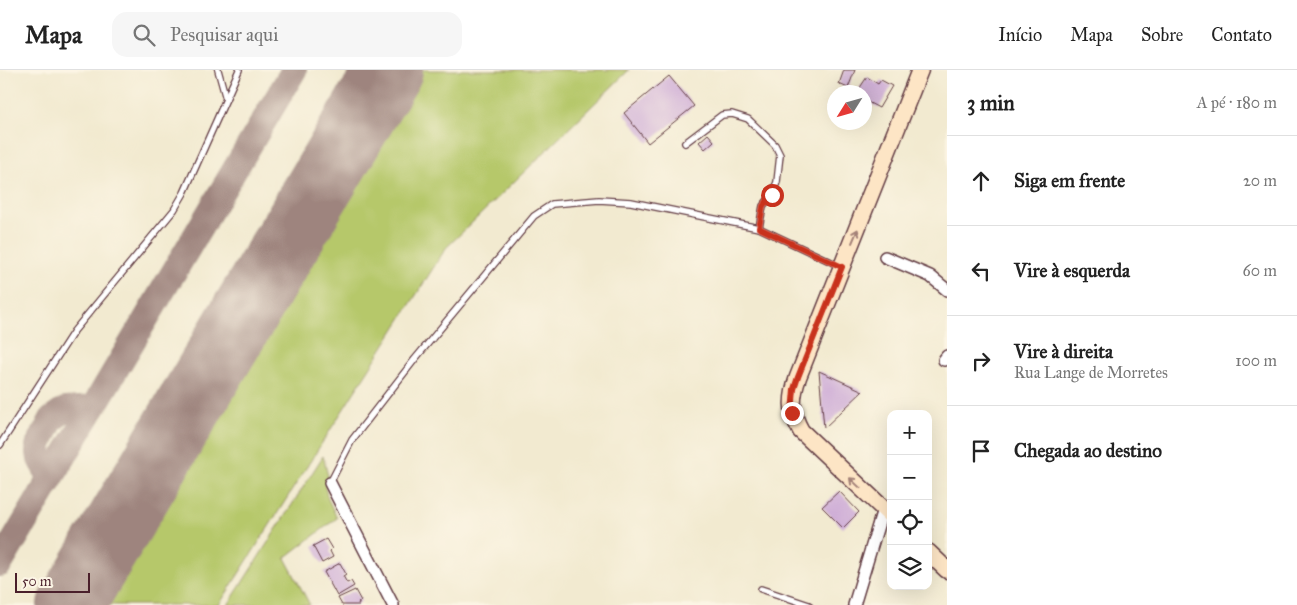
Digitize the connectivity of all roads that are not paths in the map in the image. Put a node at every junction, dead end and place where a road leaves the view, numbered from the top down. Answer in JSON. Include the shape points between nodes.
{"nodes":[{"id":1,"x":218,"y":70,"type":"edge"},
{"id":2,"x":238,"y":70,"type":"edge"},
{"id":3,"x":920,"y":70,"type":"edge"},
{"id":4,"x":226,"y":99,"type":"junction"},
{"id":5,"x":685,"y":143,"type":"dead end"},
{"id":6,"x":759,"y":228,"type":"junction"},
{"id":7,"x":885,"y":257,"type":"dead end"},
{"id":8,"x":842,"y":267,"type":"junction"},
{"id":9,"x":947,"y":290,"type":"edge"},
{"id":10,"x":0,"y":445,"type":"edge"},
{"id":11,"x":330,"y":483,"type":"joint"},
{"id":12,"x":887,"y":513,"type":"edge"},
{"id":13,"x":932,"y":556,"type":"edge"},
{"id":14,"x":947,"y":570,"type":"edge"},
{"id":15,"x":761,"y":589,"type":"dead end"},
{"id":16,"x":393,"y":605,"type":"edge"},
{"id":17,"x":809,"y":605,"type":"edge"},
{"id":18,"x":854,"y":605,"type":"edge"}],
"edges":[{"from":1,"to":4,"type":"lane"},
{"from":2,"to":4,"type":"lane"},
{"from":8,"to":3,"type":"main road","one_way":true},
{"from":4,"to":10,"type":"lane","via":[[174,210],[74,331]]},
{"from":5,"to":6,"type":"lane","via":[[722,115],[732,114],[748,119],[775,145],[780,155],[777,182],[763,206]]},
{"from":6,"to":8,"type":"lane"},
{"from":6,"to":11,"type":"lane","via":[[631,202],[599,200],[552,204],[534,216],[415,359],[352,440]]},
{"from":7,"to":9,"type":"street","via":[[930,276]]},
{"from":12,"to":8,"type":"main road","one_way":true,"via":[[801,431],[792,413],[798,377]]},
{"from":11,"to":16,"type":"street"},
{"from":12,"to":18,"type":"street"},
{"from":13,"to":14,"type":"main road"},
{"from":15,"to":17,"type":"lane"}]}
